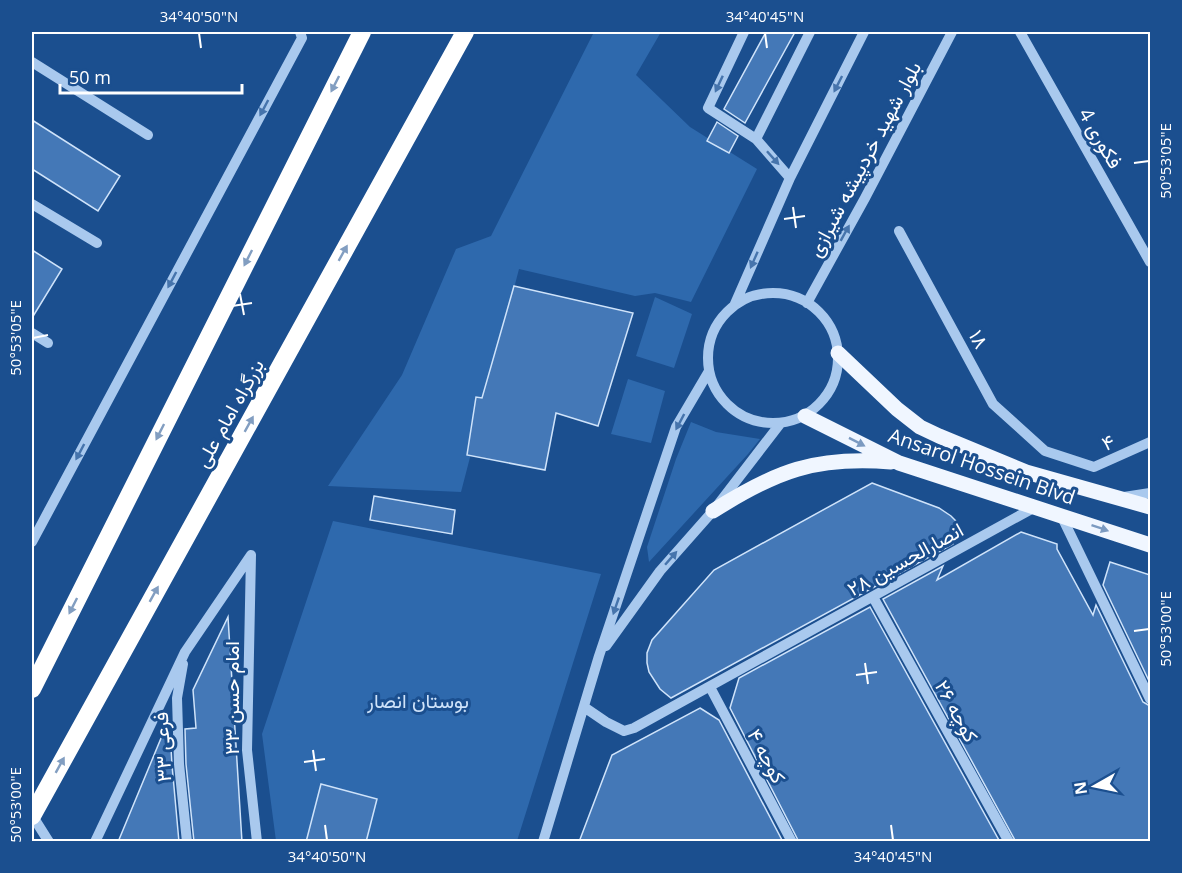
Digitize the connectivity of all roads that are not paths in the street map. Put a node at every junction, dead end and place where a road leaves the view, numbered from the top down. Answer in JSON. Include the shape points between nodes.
{"nodes":[{"id":1,"x":362,"y":32,"type":"edge"},
{"id":2,"x":465,"y":32,"type":"edge"},
{"id":3,"x":744,"y":32,"type":"edge"},
{"id":4,"x":810,"y":32,"type":"edge"},
{"id":5,"x":864,"y":32,"type":"edge"},
{"id":6,"x":952,"y":32,"type":"edge"},
{"id":7,"x":1020,"y":32,"type":"edge"},
{"id":8,"x":301,"y":35,"type":"edge"},
{"id":9,"x":32,"y":62,"type":"edge"},
{"id":10,"x":148,"y":135,"type":"dead end"},
{"id":11,"x":756,"y":139,"type":"junction"},
{"id":12,"x":790,"y":178,"type":"junction"},
{"id":13,"x":32,"y":204,"type":"edge"},
{"id":14,"x":899,"y":231,"type":"dead end"},
{"id":15,"x":97,"y":243,"type":"dead end"},
{"id":16,"x":1150,"y":262,"type":"edge"},
{"id":17,"x":807,"y":303,"type":"junction"},
{"id":18,"x":734,"y":306,"type":"junction"},
{"id":19,"x":32,"y":333,"type":"edge"},
{"id":20,"x":48,"y":343,"type":"dead end"},
{"id":21,"x":838,"y":352,"type":"junction"},
{"id":22,"x":709,"y":371,"type":"junction"},
{"id":23,"x":805,"y":416,"type":"junction"},
{"id":24,"x":780,"y":424,"type":"junction"},
{"id":25,"x":1150,"y":442,"type":"edge"},
{"id":26,"x":1045,"y":451,"type":"joint"},
{"id":27,"x":899,"y":463,"type":"junction"},
{"id":28,"x":1150,"y":493,"type":"edge"},
{"id":29,"x":1118,"y":498,"type":"junction"},
{"id":30,"x":1035,"y":507,"type":"junction"},
{"id":31,"x":1150,"y":507,"type":"edge"},
{"id":32,"x":713,"y":511,"type":"junction"},
{"id":33,"x":1061,"y":515,"type":"junction"},
{"id":34,"x":32,"y":542,"type":"edge"},
{"id":35,"x":1150,"y":545,"type":"edge"},
{"id":36,"x":873,"y":597,"type":"junction"},
{"id":37,"x":185,"y":652,"type":"junction"},
{"id":38,"x":599,"y":656,"type":"junction"},
{"id":39,"x":710,"y":687,"type":"junction"},
{"id":40,"x":32,"y":689,"type":"edge"},
{"id":41,"x":1150,"y":699,"type":"edge"},
{"id":42,"x":584,"y":707,"type":"junction"},
{"id":43,"x":32,"y":816,"type":"edge"},
{"id":44,"x":49,"y":842,"type":"edge"},
{"id":45,"x":95,"y":842,"type":"edge"},
{"id":46,"x":188,"y":842,"type":"edge"},
{"id":47,"x":257,"y":842,"type":"edge"},
{"id":48,"x":543,"y":842,"type":"edge"},
{"id":49,"x":792,"y":842,"type":"edge"},
{"id":50,"x":1009,"y":842,"type":"edge"}],
"edges":[{"from":1,"to":40,"type":"highway","one_way":true},
{"from":43,"to":2,"type":"highway","name":"بزرگراه امام علی","one_way":true},
{"from":3,"to":11,"type":"street","one_way":true,"via":[[708,108]]},
{"from":4,"to":11,"type":"street"},
{"from":5,"to":12,"type":"street","one_way":true},
{"from":17,"to":6,"type":"street","name":"بلوار شهید خردپیشه شیرازی","one_way":true},
{"from":7,"to":16,"type":"street","name":"فکوری 4"},
{"from":8,"to":34,"type":"street","one_way":true},
{"from":9,"to":10,"type":"street"},
{"from":11,"to":12,"type":"street","one_way":true},
{"from":12,"to":18,"type":"street","one_way":true},
{"from":13,"to":15,"type":"street"},
{"from":14,"to":26,"type":"street","name":"۱۸","via":[[993,404]]},
{"from":17,"to":18,"type":"street","via":[[770,293]]},
{"from":17,"to":21,"type":"street","via":[[828,324]]},
{"from":18,"to":22,"type":"street","via":[[715,327],[710,341]]},
{"from":19,"to":20,"type":"street"},
{"from":21,"to":23,"type":"street","via":[[835,377],[824,399]]},
{"from":21,"to":29,"type":"main road","name":"Ansarol Hossein Blvd","via":[[897,409],[930,432],[1026,472]]},
{"from":22,"to":24,"type":"street","via":[[719,396],[740,415],[766,424]]},
{"from":22,"to":38,"type":"street","one_way":true,"via":[[676,427]]},
{"from":23,"to":24,"type":"street"},
{"from":23,"to":27,"type":"main road","name":"Ansarol Hossein Blvd","one_way":true},
{"from":24,"to":32,"type":"street"},
{"from":25,"to":26,"type":"street","name":"۴","via":[[1094,467]]},
{"from":27,"to":30,"type":"main road","name":"Ansarol Hossein Blvd"},
{"from":27,"to":32,"type":"main road","via":[[828,462],[787,471],[759,482]]},
{"from":28,"to":29,"type":"street"},
{"from":29,"to":31,"type":"main road","name":"Ansarol Hossein Blvd"},
{"from":30,"to":33,"type":"main road","name":"Ansarol Hossein Blvd"},
{"from":30,"to":36,"type":"street","name":"انصارالحسین ۲۸"},
{"from":38,"to":32,"type":"street","one_way":true,"via":[[660,571]]},
{"from":33,"to":35,"type":"main road","name":"Ansarol Hossein Blvd","one_way":true},
{"from":33,"to":41,"type":"street"},
{"from":36,"to":39,"type":"street","name":"انصارالحسین ۲۸"},
{"from":36,"to":50,"type":"street","name":"کوچه ۲۶"},
{"from":37,"to":45,"type":"street"},
{"from":37,"to":46,"type":"street","name":"فرعی ۳۳","via":[[177,698],[179,765]]},
{"from":37,"to":47,"type":"street","name":"امام حسن ۳۳","via":[[251,555],[247,750]]},
{"from":38,"to":42,"type":"street"},
{"from":39,"to":42,"type":"street","name":"انصارالحسین ۲۸","via":[[624,731]]},
{"from":39,"to":49,"type":"street","name":"کوچه ۴"},
{"from":42,"to":48,"type":"street"},
{"from":43,"to":44,"type":"street"}]}
